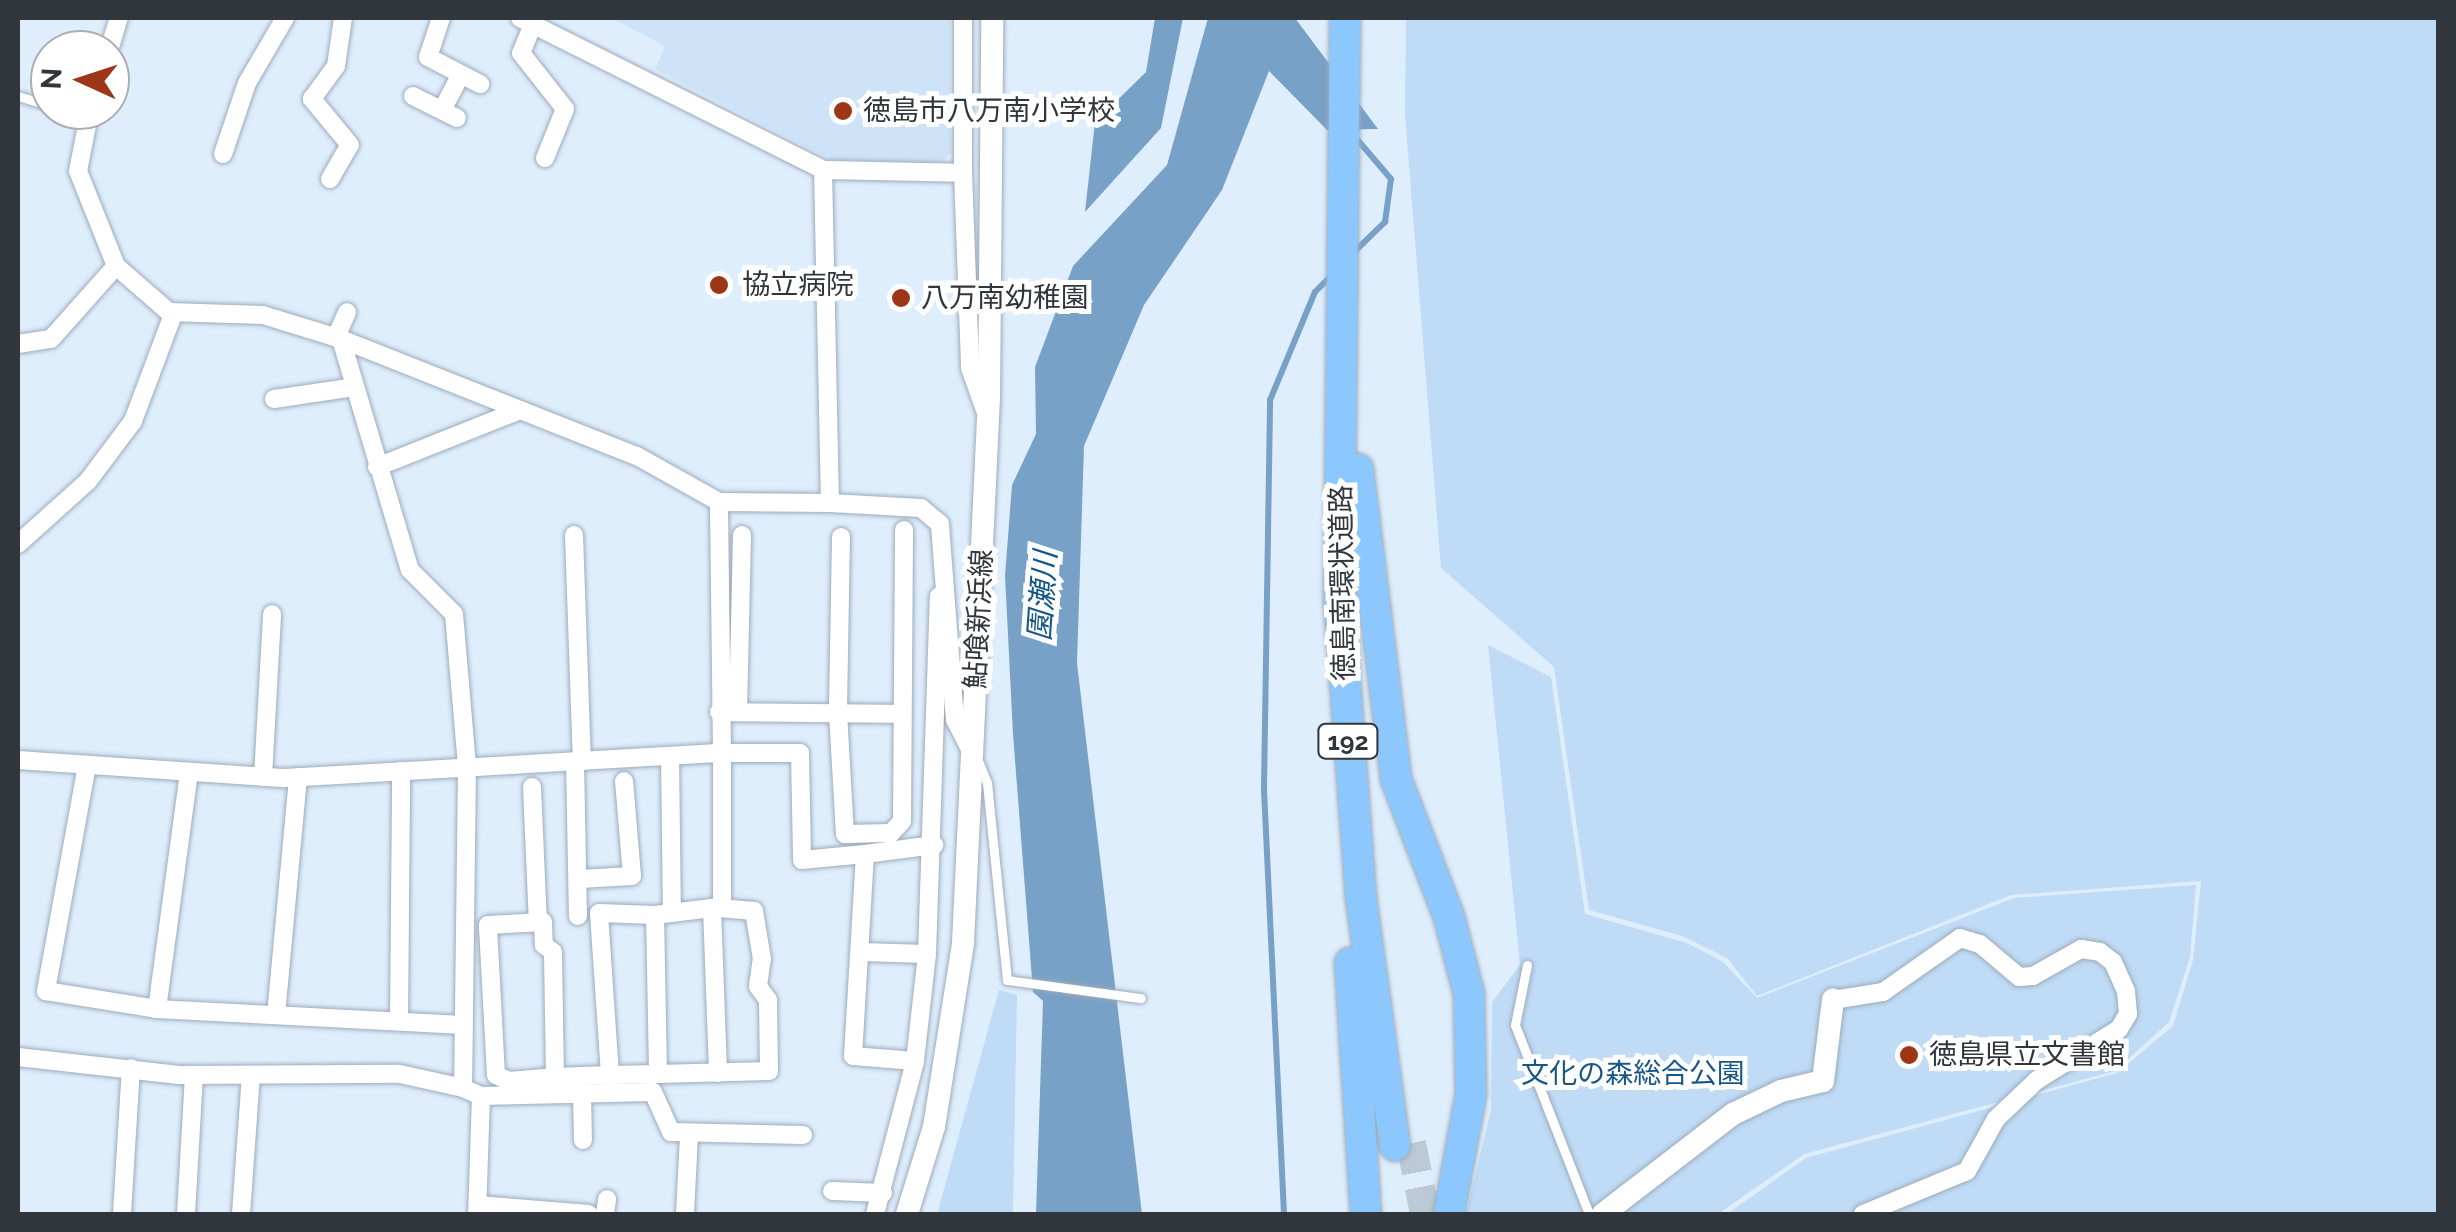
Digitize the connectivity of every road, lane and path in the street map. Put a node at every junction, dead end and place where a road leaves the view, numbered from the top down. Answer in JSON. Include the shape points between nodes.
{"nodes":[{"id":1,"x":285,"y":18,"type":"edge"},
{"id":2,"x":343,"y":18,"type":"edge"},
{"id":3,"x":442,"y":18,"type":"edge"},
{"id":4,"x":964,"y":18,"type":"edge"},
{"id":5,"x":992,"y":18,"type":"edge"},
{"id":6,"x":526,"y":21,"type":"edge"},
{"id":7,"x":1352,"y":22,"type":"edge"},
{"id":8,"x":460,"y":76,"type":"junction"},
{"id":9,"x":480,"y":84,"type":"dead end"},
{"id":10,"x":413,"y":96,"type":"dead end"},
{"id":11,"x":86,"y":130,"type":"edge"},
{"id":12,"x":224,"y":154,"type":"dead end"},
{"id":13,"x":544,"y":158,"type":"dead end"},
{"id":14,"x":823,"y":170,"type":"junction"},
{"id":15,"x":963,"y":173,"type":"junction"},
{"id":16,"x":330,"y":179,"type":"dead end"},
{"id":17,"x":116,"y":266,"type":"junction"},
{"id":18,"x":174,"y":312,"type":"junction"},
{"id":19,"x":347,"y":312,"type":"dead end"},
{"id":20,"x":1351,"y":333,"type":"junction"},
{"id":21,"x":339,"y":338,"type":"junction"},
{"id":22,"x":18,"y":344,"type":"edge"},
{"id":23,"x":354,"y":387,"type":"junction"},
{"id":24,"x":274,"y":399,"type":"dead end"},
{"id":25,"x":516,"y":412,"type":"junction"},
{"id":26,"x":988,"y":420,"type":"junction"},
{"id":27,"x":378,"y":467,"type":"junction"},
{"id":28,"x":1358,"y":470,"type":"junction"},
{"id":29,"x":718,"y":502,"type":"junction"},
{"id":30,"x":830,"y":504,"type":"junction"},
{"id":31,"x":940,"y":524,"type":"junction"},
{"id":32,"x":904,"y":530,"type":"dead end"},
{"id":33,"x":742,"y":535,"type":"dead end"},
{"id":34,"x":574,"y":536,"type":"dead end"},
{"id":35,"x":842,"y":537,"type":"dead end"},
{"id":36,"x":18,"y":544,"type":"edge"},
{"id":37,"x":1340,"y":598,"type":"junction"},
{"id":38,"x":272,"y":614,"type":"dead end"},
{"id":39,"x":728,"y":712,"type":"junction"},
{"id":40,"x":838,"y":713,"type":"junction"},
{"id":41,"x":902,"y":714,"type":"junction"},
{"id":42,"x":972,"y":752,"type":"junction"},
{"id":43,"x":722,"y":753,"type":"junction"},
{"id":44,"x":670,"y":756,"type":"junction"},
{"id":45,"x":18,"y":760,"type":"edge"},
{"id":46,"x":578,"y":762,"type":"junction"},
{"id":47,"x":87,"y":765,"type":"junction"},
{"id":48,"x":466,"y":766,"type":"junction"},
{"id":49,"x":401,"y":771,"type":"junction"},
{"id":50,"x":189,"y":772,"type":"junction"},
{"id":51,"x":262,"y":776,"type":"junction"},
{"id":52,"x":298,"y":777,"type":"junction"},
{"id":53,"x":624,"y":781,"type":"dead end"},
{"id":54,"x":532,"y":787,"type":"dead end"},
{"id":55,"x":934,"y":844,"type":"junction"},
{"id":56,"x":864,"y":854,"type":"junction"},
{"id":57,"x":580,"y":879,"type":"junction"},
{"id":58,"x":717,"y":908,"type":"junction"},
{"id":59,"x":599,"y":913,"type":"junction"},
{"id":60,"x":664,"y":914,"type":"junction"},
{"id":61,"x":578,"y":916,"type":"junction"},
{"id":62,"x":541,"y":922,"type":"junction"},
{"id":63,"x":861,"y":952,"type":"junction"},
{"id":64,"x":927,"y":954,"type":"junction"},
{"id":65,"x":1528,"y":965,"type":"dead end"},
{"id":66,"x":1136,"y":998,"type":"dead end"},
{"id":67,"x":1833,"y":1000,"type":"joint"},
{"id":68,"x":157,"y":1008,"type":"junction"},
{"id":69,"x":276,"y":1015,"type":"junction"},
{"id":70,"x":398,"y":1021,"type":"junction"},
{"id":71,"x":463,"y":1024,"type":"junction"},
{"id":72,"x":18,"y":1057,"type":"edge"},
{"id":73,"x":915,"y":1061,"type":"junction"},
{"id":74,"x":131,"y":1068,"type":"junction"},
{"id":75,"x":718,"y":1073,"type":"junction"},
{"id":76,"x":658,"y":1074,"type":"junction"},
{"id":77,"x":194,"y":1075,"type":"junction"},
{"id":78,"x":251,"y":1075,"type":"junction"},
{"id":79,"x":610,"y":1075,"type":"junction"},
{"id":80,"x":555,"y":1077,"type":"junction"},
{"id":81,"x":472,"y":1092,"type":"junction"},
{"id":82,"x":582,"y":1094,"type":"junction"},
{"id":83,"x":690,"y":1135,"type":"junction"},
{"id":84,"x":803,"y":1135,"type":"dead end"},
{"id":85,"x":584,"y":1140,"type":"dead end"},
{"id":86,"x":832,"y":1192,"type":"dead end"},
{"id":87,"x":882,"y":1193,"type":"junction"},
{"id":88,"x":478,"y":1210,"type":"edge"},
{"id":89,"x":906,"y":1211,"type":"edge"},
{"id":90,"x":122,"y":1214,"type":"edge"},
{"id":91,"x":186,"y":1214,"type":"edge"},
{"id":92,"x":241,"y":1214,"type":"edge"},
{"id":93,"x":590,"y":1214,"type":"edge"},
{"id":94,"x":685,"y":1214,"type":"edge"},
{"id":95,"x":875,"y":1214,"type":"edge"},
{"id":96,"x":1366,"y":1214,"type":"edge"},
{"id":97,"x":1449,"y":1214,"type":"edge"},
{"id":98,"x":1589,"y":1214,"type":"edge"},
{"id":99,"x":1603,"y":1214,"type":"edge"},
{"id":100,"x":1863,"y":1214,"type":"edge"}],
"edges":[{"from":1,"to":12,"type":"street","via":[[222,127]]},
{"from":2,"to":16,"type":"street","via":[[336,66],[312,99],[350,145]]},
{"from":3,"to":8,"type":"street","via":[[428,56]]},
{"from":4,"to":15,"type":"street"},
{"from":5,"to":26,"type":"main road","name":"鮎喰新浜線"},
{"from":6,"to":13,"type":"street","via":[[521,53],[565,109]]},
{"from":6,"to":14,"type":"street"},
{"from":7,"to":20,"type":"highway","name":"徳島南環状道路","number":"192"},
{"from":8,"to":9,"type":"street"},
{"from":8,"to":10,"type":"street","via":[[450,114]]},
{"from":11,"to":17,"type":"street","via":[[78,171]]},
{"from":14,"to":15,"type":"street"},
{"from":14,"to":30,"type":"street"},
{"from":15,"to":26,"type":"street","via":[[970,368]]},
{"from":17,"to":18,"type":"street"},
{"from":17,"to":22,"type":"street","via":[[51,339]]},
{"from":18,"to":21,"type":"street","via":[[263,315]]},
{"from":18,"to":36,"type":"street","via":[[132,421],[88,481]]},
{"from":19,"to":21,"type":"street"},
{"from":20,"to":28,"type":"highway","name":"徳島南環状道路","number":"192"},
{"from":20,"to":37,"type":"highway","name":"徳島南環状道路","number":"192"},
{"from":21,"to":23,"type":"street"},
{"from":21,"to":25,"type":"street"},
{"from":23,"to":24,"type":"street"},
{"from":23,"to":27,"type":"street"},
{"from":25,"to":27,"type":"street"},
{"from":25,"to":29,"type":"street","via":[[638,456]]},
{"from":26,"to":42,"type":"main road","name":"鮎喰新浜線"},
{"from":27,"to":48,"type":"street","via":[[410,570],[454,614]]},
{"from":28,"to":37,"type":"highway","name":"徳島南環状道路","number":"192","via":[[1368,804],[1403,1145],[1361,898]]},
{"from":28,"to":97,"type":"highway","via":[[1396,779],[1450,917],[1469,994],[1471,1094]]},
{"from":29,"to":30,"type":"street"},
{"from":29,"to":39,"type":"street"},
{"from":30,"to":31,"type":"street","via":[[922,508]]},
{"from":31,"to":42,"type":"street","via":[[955,720]]},
{"from":31,"to":55,"type":"street"},
{"from":32,"to":41,"type":"street"},
{"from":33,"to":39,"type":"street"},
{"from":34,"to":46,"type":"street"},
{"from":35,"to":40,"type":"street"},
{"from":37,"to":96,"type":"highway","via":[[1343,840]]},
{"from":38,"to":51,"type":"street"},
{"from":39,"to":40,"type":"street"},
{"from":39,"to":43,"type":"street"},
{"from":40,"to":41,"type":"street"},
{"from":40,"to":41,"type":"street","via":[[845,834],[898,830]]},
{"from":42,"to":66,"type":"lane","via":[[987,783],[1007,980]]},
{"from":42,"to":89,"type":"main road","name":"鮎喰新浜線","via":[[963,943],[934,1127]]},
{"from":43,"to":44,"type":"street"},
{"from":43,"to":56,"type":"street","via":[[800,754],[802,860]]},
{"from":43,"to":58,"type":"street"},
{"from":44,"to":46,"type":"street"},
{"from":44,"to":60,"type":"street"},
{"from":45,"to":47,"type":"street"},
{"from":46,"to":48,"type":"street"},
{"from":46,"to":57,"type":"street"},
{"from":47,"to":50,"type":"street"},
{"from":47,"to":68,"type":"street","via":[[46,991]]},
{"from":48,"to":49,"type":"street"},
{"from":48,"to":71,"type":"street"},
{"from":49,"to":52,"type":"street"},
{"from":49,"to":70,"type":"street"},
{"from":50,"to":51,"type":"street"},
{"from":50,"to":68,"type":"street"},
{"from":51,"to":52,"type":"street"},
{"from":52,"to":69,"type":"street"},
{"from":53,"to":57,"type":"street","via":[[632,876]]},
{"from":54,"to":62,"type":"street"},
{"from":55,"to":56,"type":"street"},
{"from":55,"to":64,"type":"street"},
{"from":56,"to":63,"type":"street"},
{"from":57,"to":61,"type":"street"},
{"from":58,"to":60,"type":"street"},
{"from":58,"to":75,"type":"street"},
{"from":58,"to":75,"type":"street","via":[[754,912],[762,959],[758,986],[768,1000],[768,1071]]},
{"from":59,"to":60,"type":"street"},
{"from":59,"to":61,"type":"street"},
{"from":59,"to":79,"type":"street"},
{"from":60,"to":76,"type":"street"},
{"from":61,"to":62,"type":"street"},
{"from":62,"to":80,"type":"street","via":[[544,945],[553,952]]},
{"from":62,"to":80,"type":"street","via":[[488,925],[496,1074],[509,1080]]},
{"from":63,"to":64,"type":"street"},
{"from":63,"to":73,"type":"street","via":[[853,1056]]},
{"from":64,"to":73,"type":"street"},
{"from":65,"to":98,"type":"lane","via":[[1515,1025]]},
{"from":67,"to":99,"type":"main road","via":[[1823,1081],[1781,1090],[1733,1114]]},
{"from":67,"to":100,"type":"street","via":[[1883,992],[1960,938],[1980,944],[2019,976],[2033,976],[2081,949],[2100,952],[2114,962],[2126,992],[2128,1014],[2119,1029],[2037,1080],[1996,1119],[1967,1171]]},
{"from":68,"to":69,"type":"street"},
{"from":69,"to":70,"type":"street"},
{"from":70,"to":71,"type":"street"},
{"from":71,"to":81,"type":"street"},
{"from":72,"to":74,"type":"street"},
{"from":73,"to":87,"type":"street"},
{"from":74,"to":77,"type":"street"},
{"from":74,"to":90,"type":"street"},
{"from":75,"to":76,"type":"street"},
{"from":76,"to":79,"type":"street"},
{"from":77,"to":78,"type":"street"},
{"from":77,"to":91,"type":"street"},
{"from":78,"to":81,"type":"street","via":[[400,1074]]},
{"from":78,"to":92,"type":"street"},
{"from":79,"to":80,"type":"street"},
{"from":81,"to":82,"type":"street"},
{"from":81,"to":88,"type":"street"},
{"from":82,"to":83,"type":"street","via":[[653,1092],[671,1132]]},
{"from":82,"to":85,"type":"street"},
{"from":83,"to":84,"type":"street"},
{"from":83,"to":94,"type":"street"},
{"from":86,"to":87,"type":"street"},
{"from":87,"to":95,"type":"street"},
{"from":88,"to":93,"type":"street"}]}
